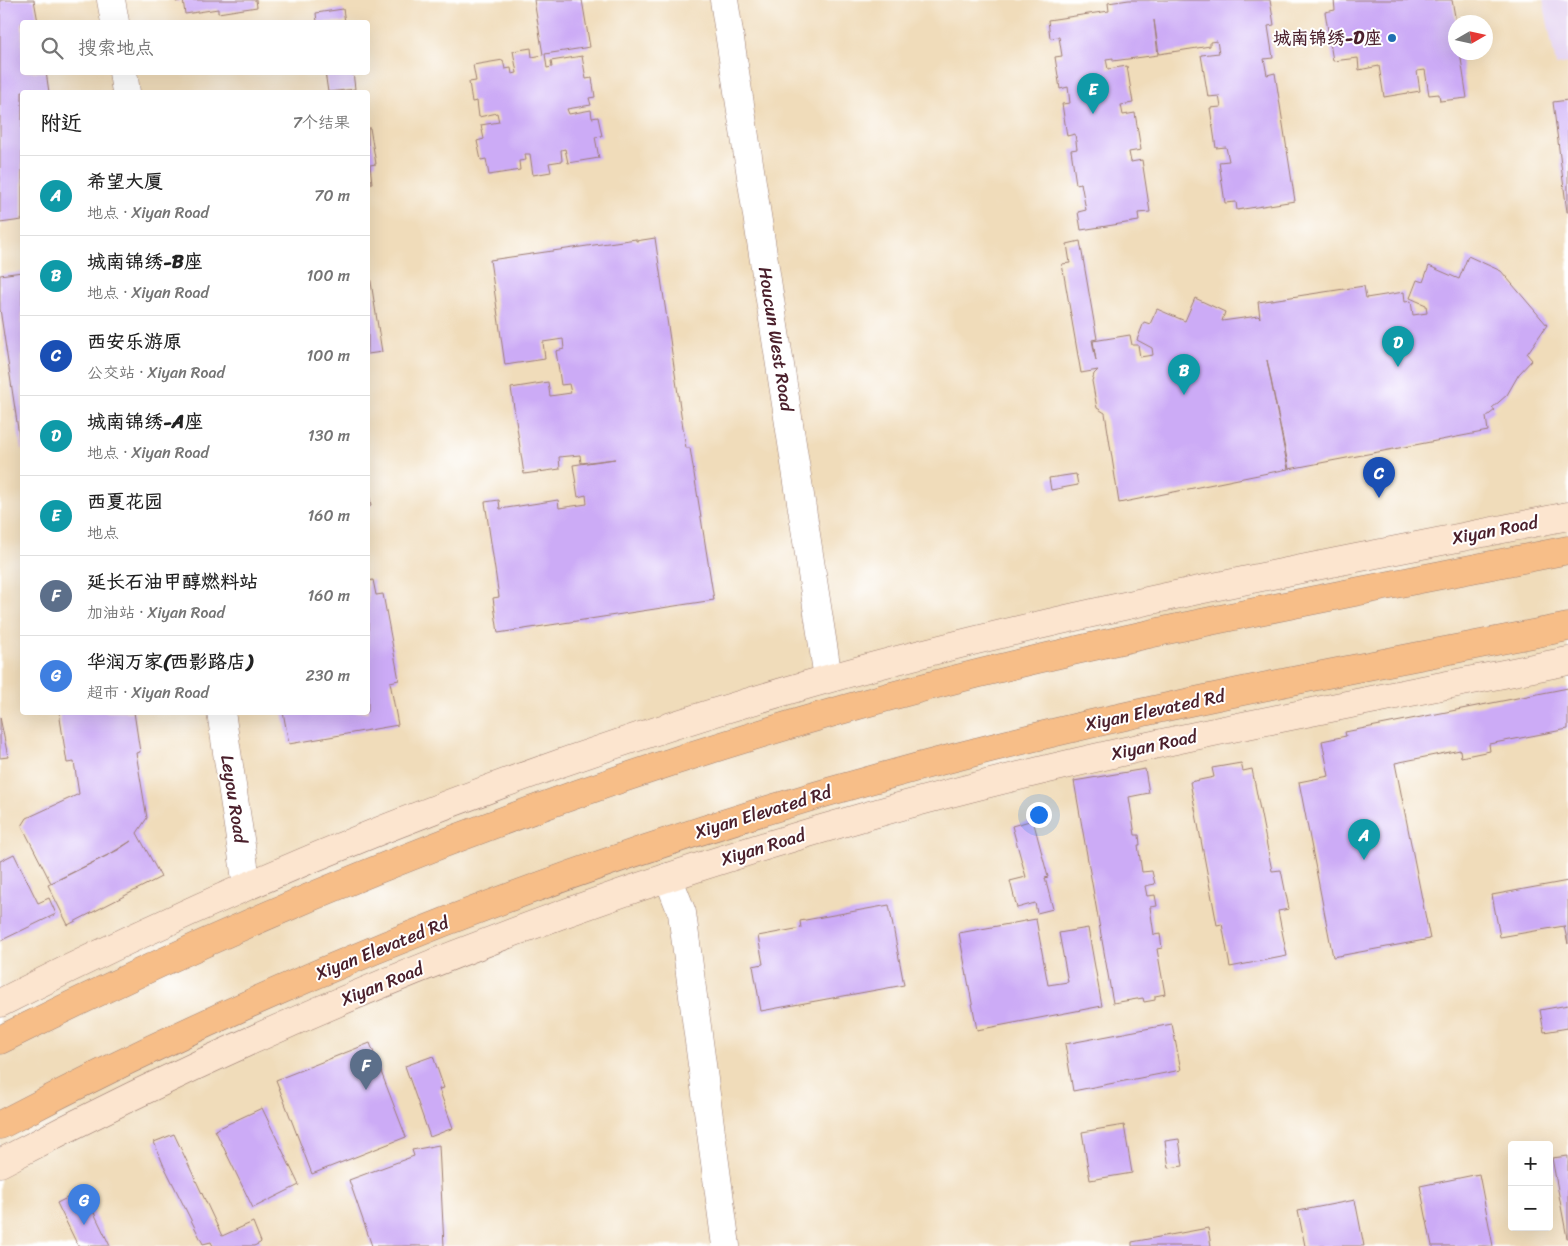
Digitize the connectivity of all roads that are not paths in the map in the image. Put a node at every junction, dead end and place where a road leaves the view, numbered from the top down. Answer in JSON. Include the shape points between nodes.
{"nodes":[{"id":1,"x":111,"y":0,"type":"edge"},
{"id":2,"x":724,"y":0,"type":"edge"},
{"id":3,"x":115,"y":20,"type":"edge"},
{"id":4,"x":123,"y":75,"type":"edge"},
{"id":5,"x":126,"y":90,"type":"edge"},
{"id":6,"x":1568,"y":516,"type":"edge"},
{"id":7,"x":1568,"y":550,"type":"edge"},
{"id":8,"x":1568,"y":627,"type":"edge"},
{"id":9,"x":1568,"y":661,"type":"edge"},
{"id":10,"x":828,"y":678,"type":"junction"},
{"id":11,"x":221,"y":715,"type":"edge"},
{"id":12,"x":668,"y":877,"type":"junction"},
{"id":13,"x":248,"y":886,"type":"junction"},
{"id":14,"x":0,"y":1003,"type":"edge"},
{"id":15,"x":0,"y":1040,"type":"edge"},
{"id":16,"x":0,"y":1125,"type":"edge"},
{"id":17,"x":0,"y":1163,"type":"edge"},
{"id":18,"x":726,"y":1246,"type":"edge"}],
"edges":[{"from":1,"to":3,"type":"street"},
{"from":2,"to":10,"type":"street","name":"Houcun West Road"},
{"from":4,"to":5,"type":"street"},
{"from":6,"to":10,"type":"main road","name":"Xiyan Road","via":[[1116,607]]},
{"from":7,"to":15,"type":"highway","via":[[1075,650],[869,702],[710,749],[517,815],[374,870],[167,959]]},
{"from":8,"to":16,"type":"highway","name":"Xiyan Elevated Rd","via":[[1179,704],[1058,732],[889,775],[724,823],[543,885],[344,963],[181,1035]]},
{"from":9,"to":12,"type":"main road","name":"Xiyan Road","via":[[1184,738],[1012,777],[863,817]]},
{"from":10,"to":13,"type":"main road","name":"Xiyan Road","via":[[658,730],[509,782]]},
{"from":11,"to":13,"type":"street","name":"Leyou Road"},
{"from":12,"to":17,"type":"main road","name":"Xiyan Road","via":[[476,946],[306,1016],[136,1094]]},
{"from":12,"to":18,"type":"street","via":[[682,913]]},
{"from":13,"to":14,"type":"main road","name":"Xiyan Road"}]}
